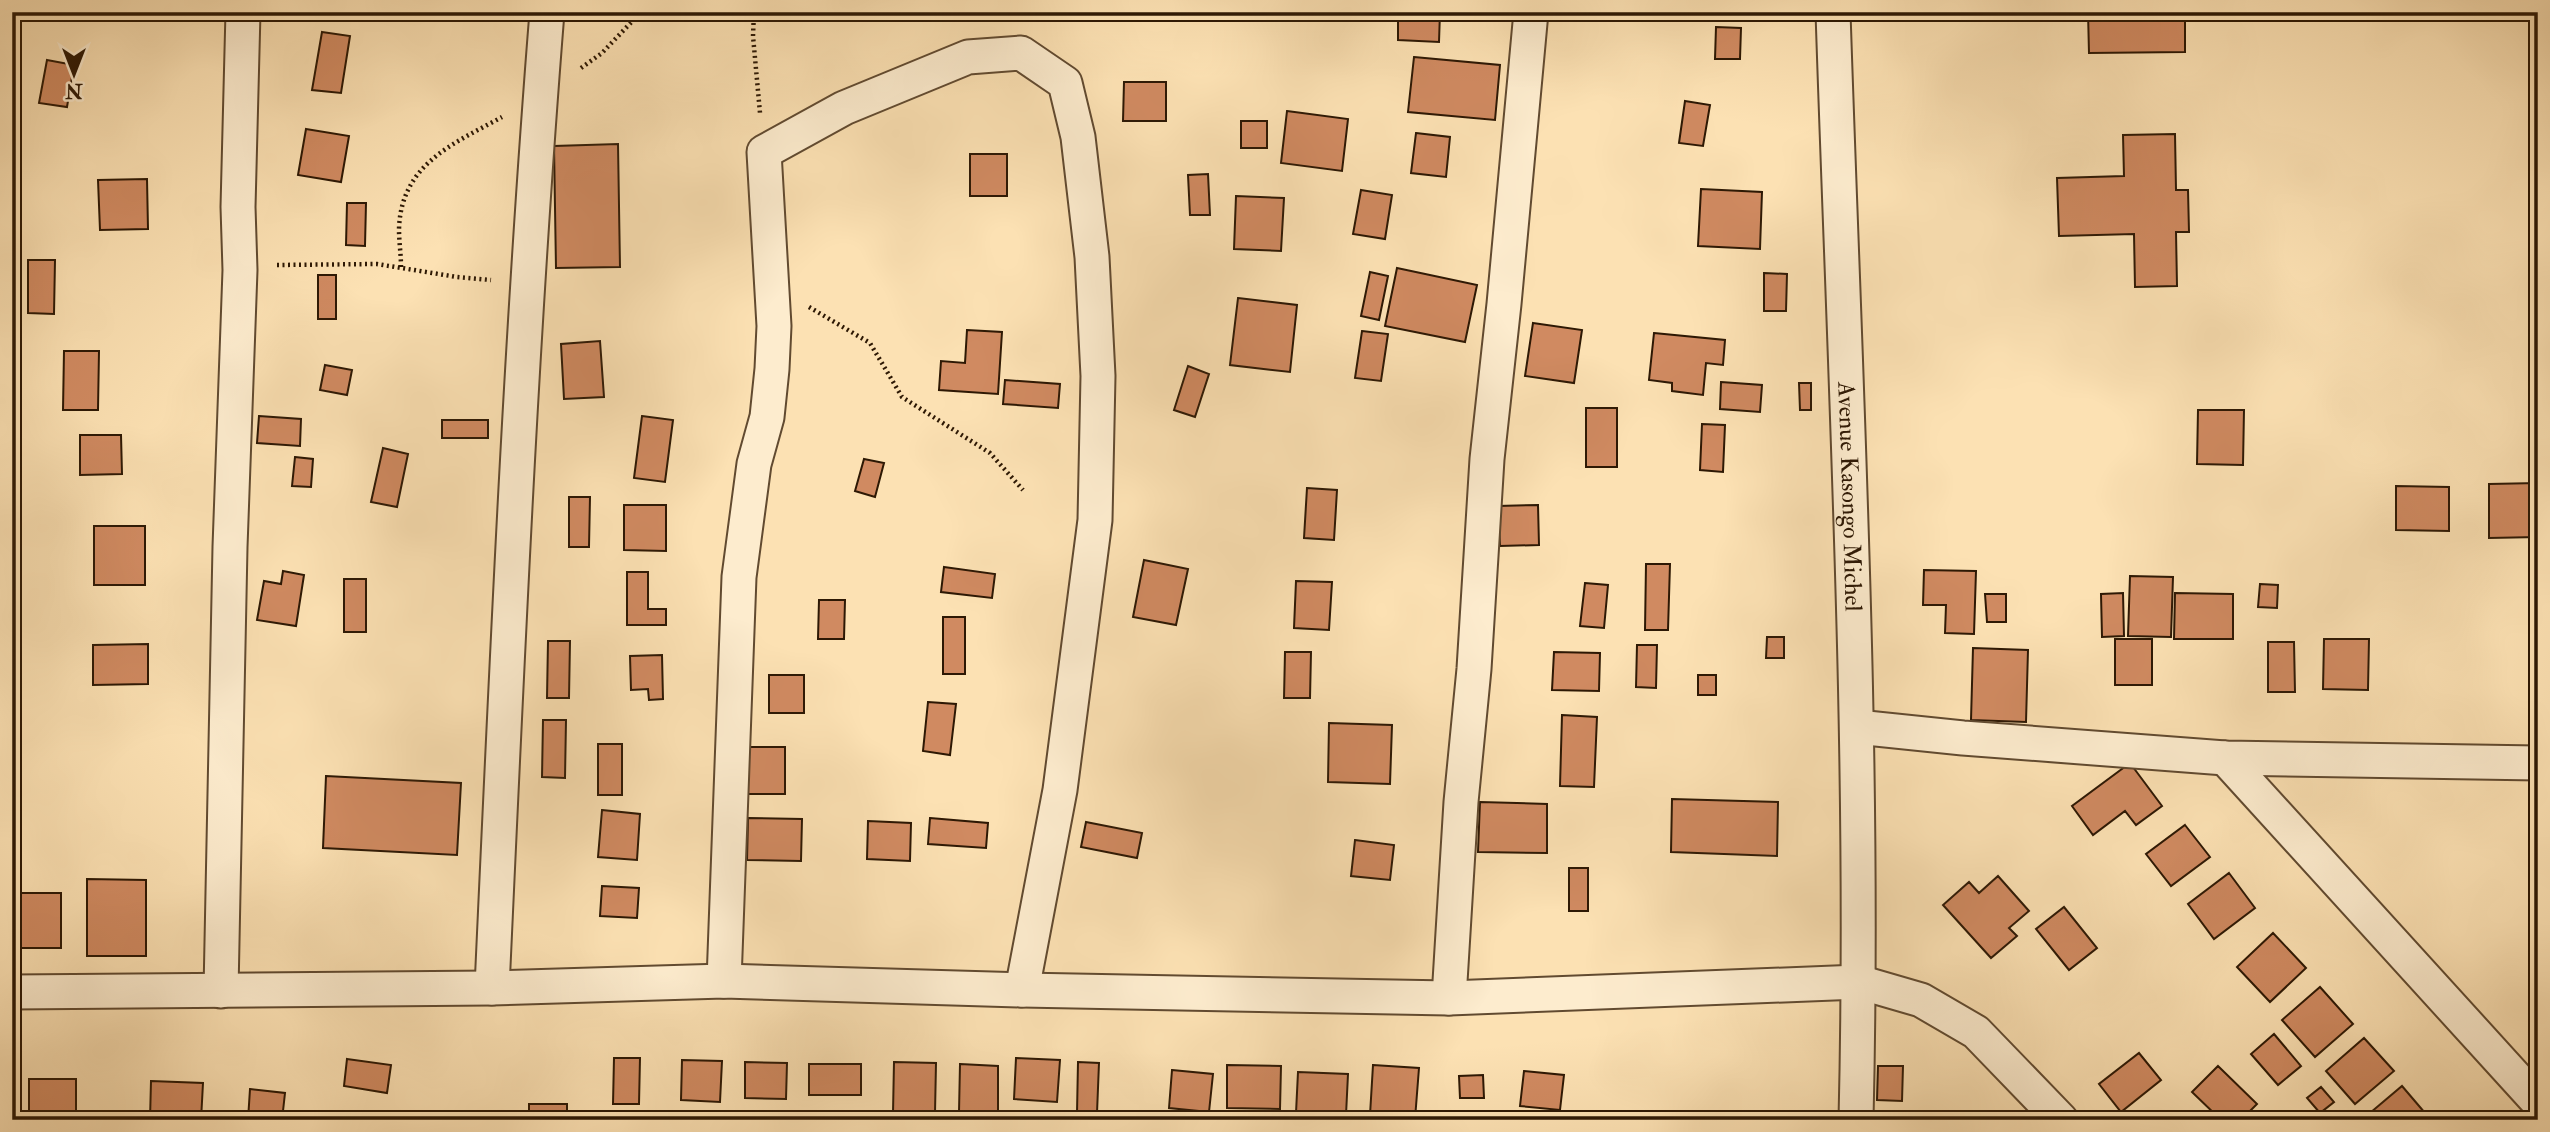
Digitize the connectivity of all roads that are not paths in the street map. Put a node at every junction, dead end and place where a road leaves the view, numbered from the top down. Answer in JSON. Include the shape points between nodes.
{"nodes":[{"id":1,"x":243,"y":12,"type":"edge"},
{"id":2,"x":547,"y":12,"type":"edge"},
{"id":3,"x":1531,"y":12,"type":"edge"},
{"id":4,"x":1833,"y":12,"type":"edge"},
{"id":5,"x":1857,"y":727,"type":"junction"},
{"id":6,"x":2225,"y":758,"type":"junction"},
{"id":7,"x":2538,"y":762,"type":"edge"},
{"id":8,"x":724,"y":981,"type":"junction"},
{"id":9,"x":1859,"y":982,"type":"junction"},
{"id":10,"x":492,"y":988,"type":"junction"},
{"id":11,"x":1021,"y":990,"type":"junction"},
{"id":12,"x":221,"y":991,"type":"junction"},
{"id":13,"x":12,"y":992,"type":"edge"},
{"id":14,"x":1449,"y":998,"type":"junction"},
{"id":15,"x":2538,"y":1102,"type":"edge"},
{"id":16,"x":1856,"y":1120,"type":"edge"},
{"id":17,"x":2061,"y":1120,"type":"edge"}],
"edges":[{"from":1,"to":12,"type":"street"},
{"from":2,"to":10,"type":"street","via":[[527,283]]},
{"from":3,"to":14,"type":"street","via":[[1487,459]]},
{"from":4,"to":5,"type":"street","name":"Avenue Kasongo Michel"},
{"from":5,"to":6,"type":"street"},
{"from":5,"to":9,"type":"street","name":"Avenue Kasongo Michel"},
{"from":6,"to":7,"type":"street"},
{"from":6,"to":15,"type":"street"},
{"from":8,"to":10,"type":"street"},
{"from":8,"to":11,"type":"street"},
{"from":8,"to":11,"type":"street","via":[[739,577],[771,381],[772,297],[764,152],[844,108],[968,57],[1021,53],[1065,83],[1078,137],[1092,257],[1098,376],[1095,520],[1060,790]]},
{"from":9,"to":14,"type":"street"},
{"from":9,"to":16,"type":"street","name":"Avenue Kasongo Michel"},
{"from":9,"to":17,"type":"street","via":[[1921,1000],[1976,1032]]},
{"from":10,"to":12,"type":"street"},
{"from":11,"to":14,"type":"street"},
{"from":12,"to":13,"type":"street"}]}
